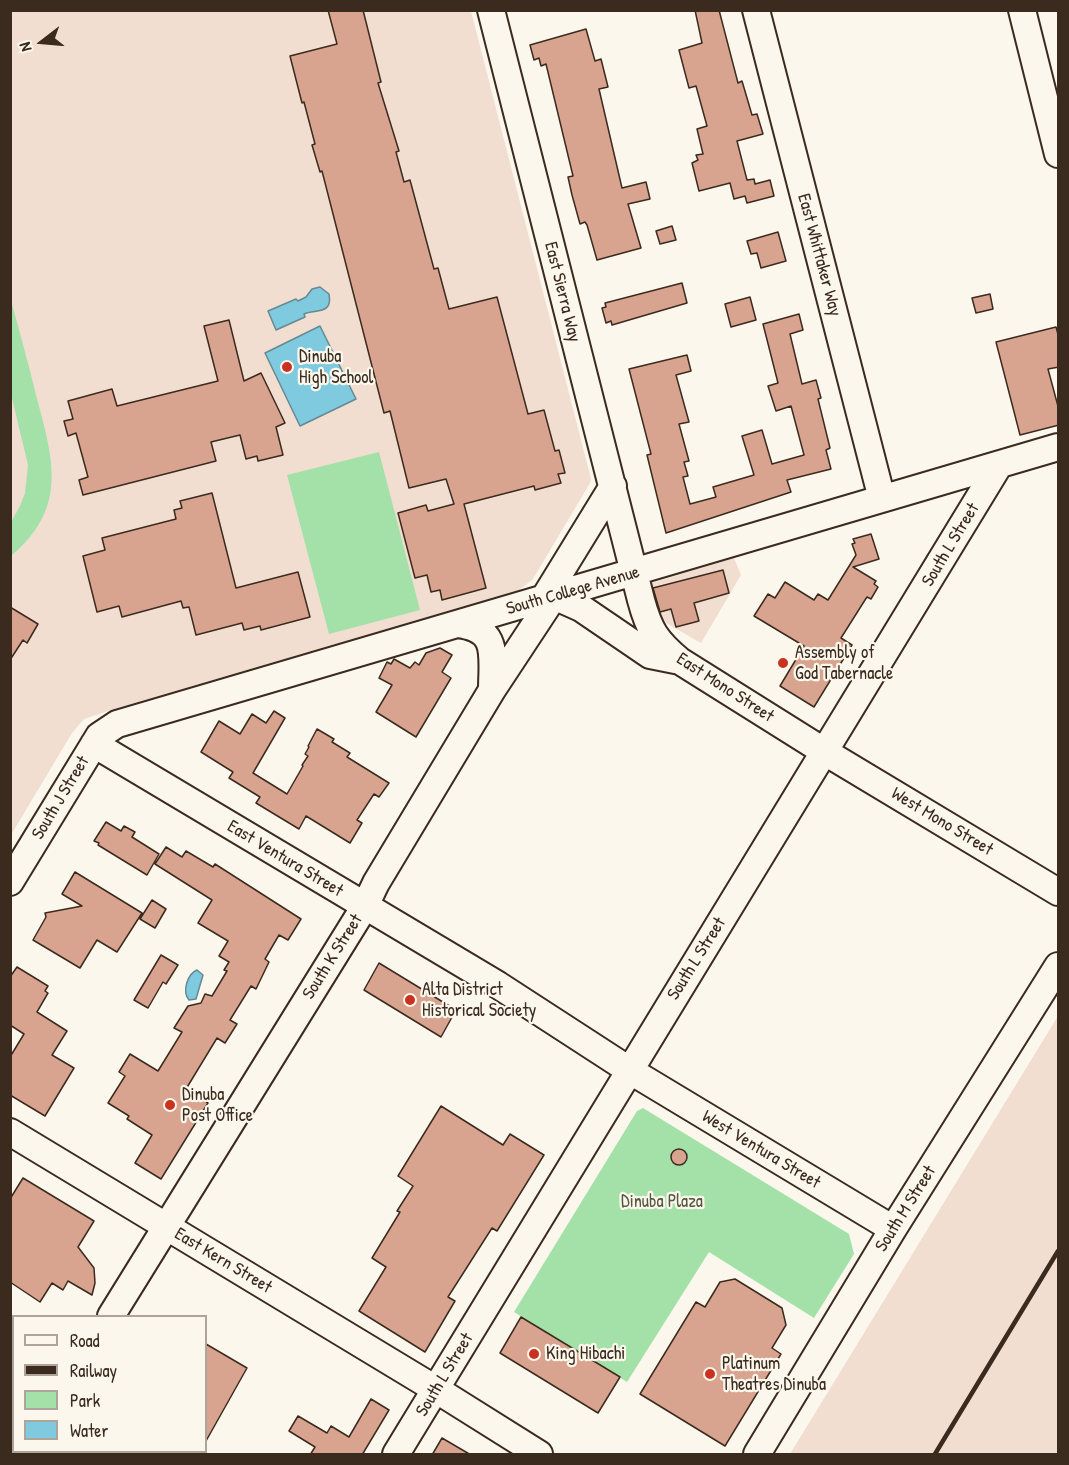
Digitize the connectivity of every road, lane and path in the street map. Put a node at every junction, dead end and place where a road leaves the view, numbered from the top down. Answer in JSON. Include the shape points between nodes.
{"nodes":[{"id":1,"x":490,"y":10,"type":"edge"},
{"id":2,"x":756,"y":10,"type":"edge"},
{"id":3,"x":1022,"y":10,"type":"edge"},
{"id":4,"x":1053,"y":109,"type":"edge"},
{"id":5,"x":1059,"y":154,"type":"edge"},
{"id":6,"x":1058,"y":448,"type":"edge"},
{"id":7,"x":999,"y":465,"type":"junction"},
{"id":8,"x":612,"y":486,"type":"junction"},
{"id":9,"x":882,"y":499,"type":"junction"},
{"id":10,"x":635,"y":573,"type":"junction"},
{"id":11,"x":549,"y":598,"type":"junction"},
{"id":12,"x":458,"y":624,"type":"junction"},
{"id":13,"x":680,"y":661,"type":"junction"},
{"id":14,"x":492,"y":690,"type":"junction"},
{"id":15,"x":94,"y":744,"type":"junction"},
{"id":16,"x":825,"y":752,"type":"junction"},
{"id":17,"x":10,"y":882,"type":"edge"},
{"id":18,"x":1059,"y":892,"type":"edge"},
{"id":19,"x":365,"y":906,"type":"junction"},
{"id":20,"x":1059,"y":966,"type":"edge"},
{"id":21,"x":629,"y":1070,"type":"junction"},
{"id":22,"x":10,"y":1132,"type":"edge"},
{"id":23,"x":166,"y":1227,"type":"junction"},
{"id":24,"x":893,"y":1229,"type":"junction"},
{"id":25,"x":112,"y":1315,"type":"edge"},
{"id":26,"x":437,"y":1390,"type":"junction"},
{"id":27,"x":396,"y":1455,"type":"edge"},
{"id":28,"x":539,"y":1455,"type":"edge"},
{"id":29,"x":757,"y":1455,"type":"edge"}],
"edges":[{"from":1,"to":8,"type":"street","name":"East Sierra Way"},
{"from":2,"to":9,"type":"street","name":"East Whittaker Way"},
{"from":3,"to":4,"type":"street"},
{"from":4,"to":5,"type":"street"},
{"from":6,"to":7,"type":"street","name":"South College Avenue"},
{"from":7,"to":9,"type":"street","name":"South College Avenue"},
{"from":7,"to":16,"type":"street","name":"South L Street"},
{"from":8,"to":10,"type":"street","name":"East Sierra Way"},
{"from":8,"to":11,"type":"street","name":"South K Street"},
{"from":9,"to":10,"type":"street","name":"South College Avenue"},
{"from":10,"to":11,"type":"street","name":"South College Avenue"},
{"from":10,"to":13,"type":"street","name":"East Mono Street","via":[[651,631]]},
{"from":11,"to":12,"type":"street","name":"South College Avenue"},
{"from":11,"to":13,"type":"street","via":[[581,608],[650,655]]},
{"from":11,"to":14,"type":"street","name":"South K Street"},
{"from":12,"to":14,"type":"street","via":[[474,626],[489,641]]},
{"from":12,"to":15,"type":"street","name":"South College Avenue","via":[[129,720],[108,729]]},
{"from":13,"to":16,"type":"street","name":"East Mono Street"},
{"from":14,"to":19,"type":"street","name":"South K Street"},
{"from":15,"to":17,"type":"street","name":"South J Street"},
{"from":15,"to":19,"type":"street","name":"East Ventura Street"},
{"from":16,"to":18,"type":"street","name":"West Mono Street"},
{"from":16,"to":21,"type":"street","name":"South L Street"},
{"from":19,"to":21,"type":"street","name":"East Ventura Street","via":[[498,985]]},
{"from":19,"to":23,"type":"street","name":"South K Street"},
{"from":20,"to":24,"type":"street","name":"South M Street"},
{"from":21,"to":24,"type":"street","name":"West Ventura Street"},
{"from":21,"to":26,"type":"street","name":"South L Street"},
{"from":22,"to":23,"type":"street","name":"East Kern Street"},
{"from":23,"to":25,"type":"street","name":"South K Street"},
{"from":23,"to":26,"type":"street","name":"East Kern Street"},
{"from":24,"to":29,"type":"street","name":"South M Street"},
{"from":26,"to":27,"type":"street","name":"South L Street"},
{"from":26,"to":28,"type":"street","name":"East Kern Street"}]}
